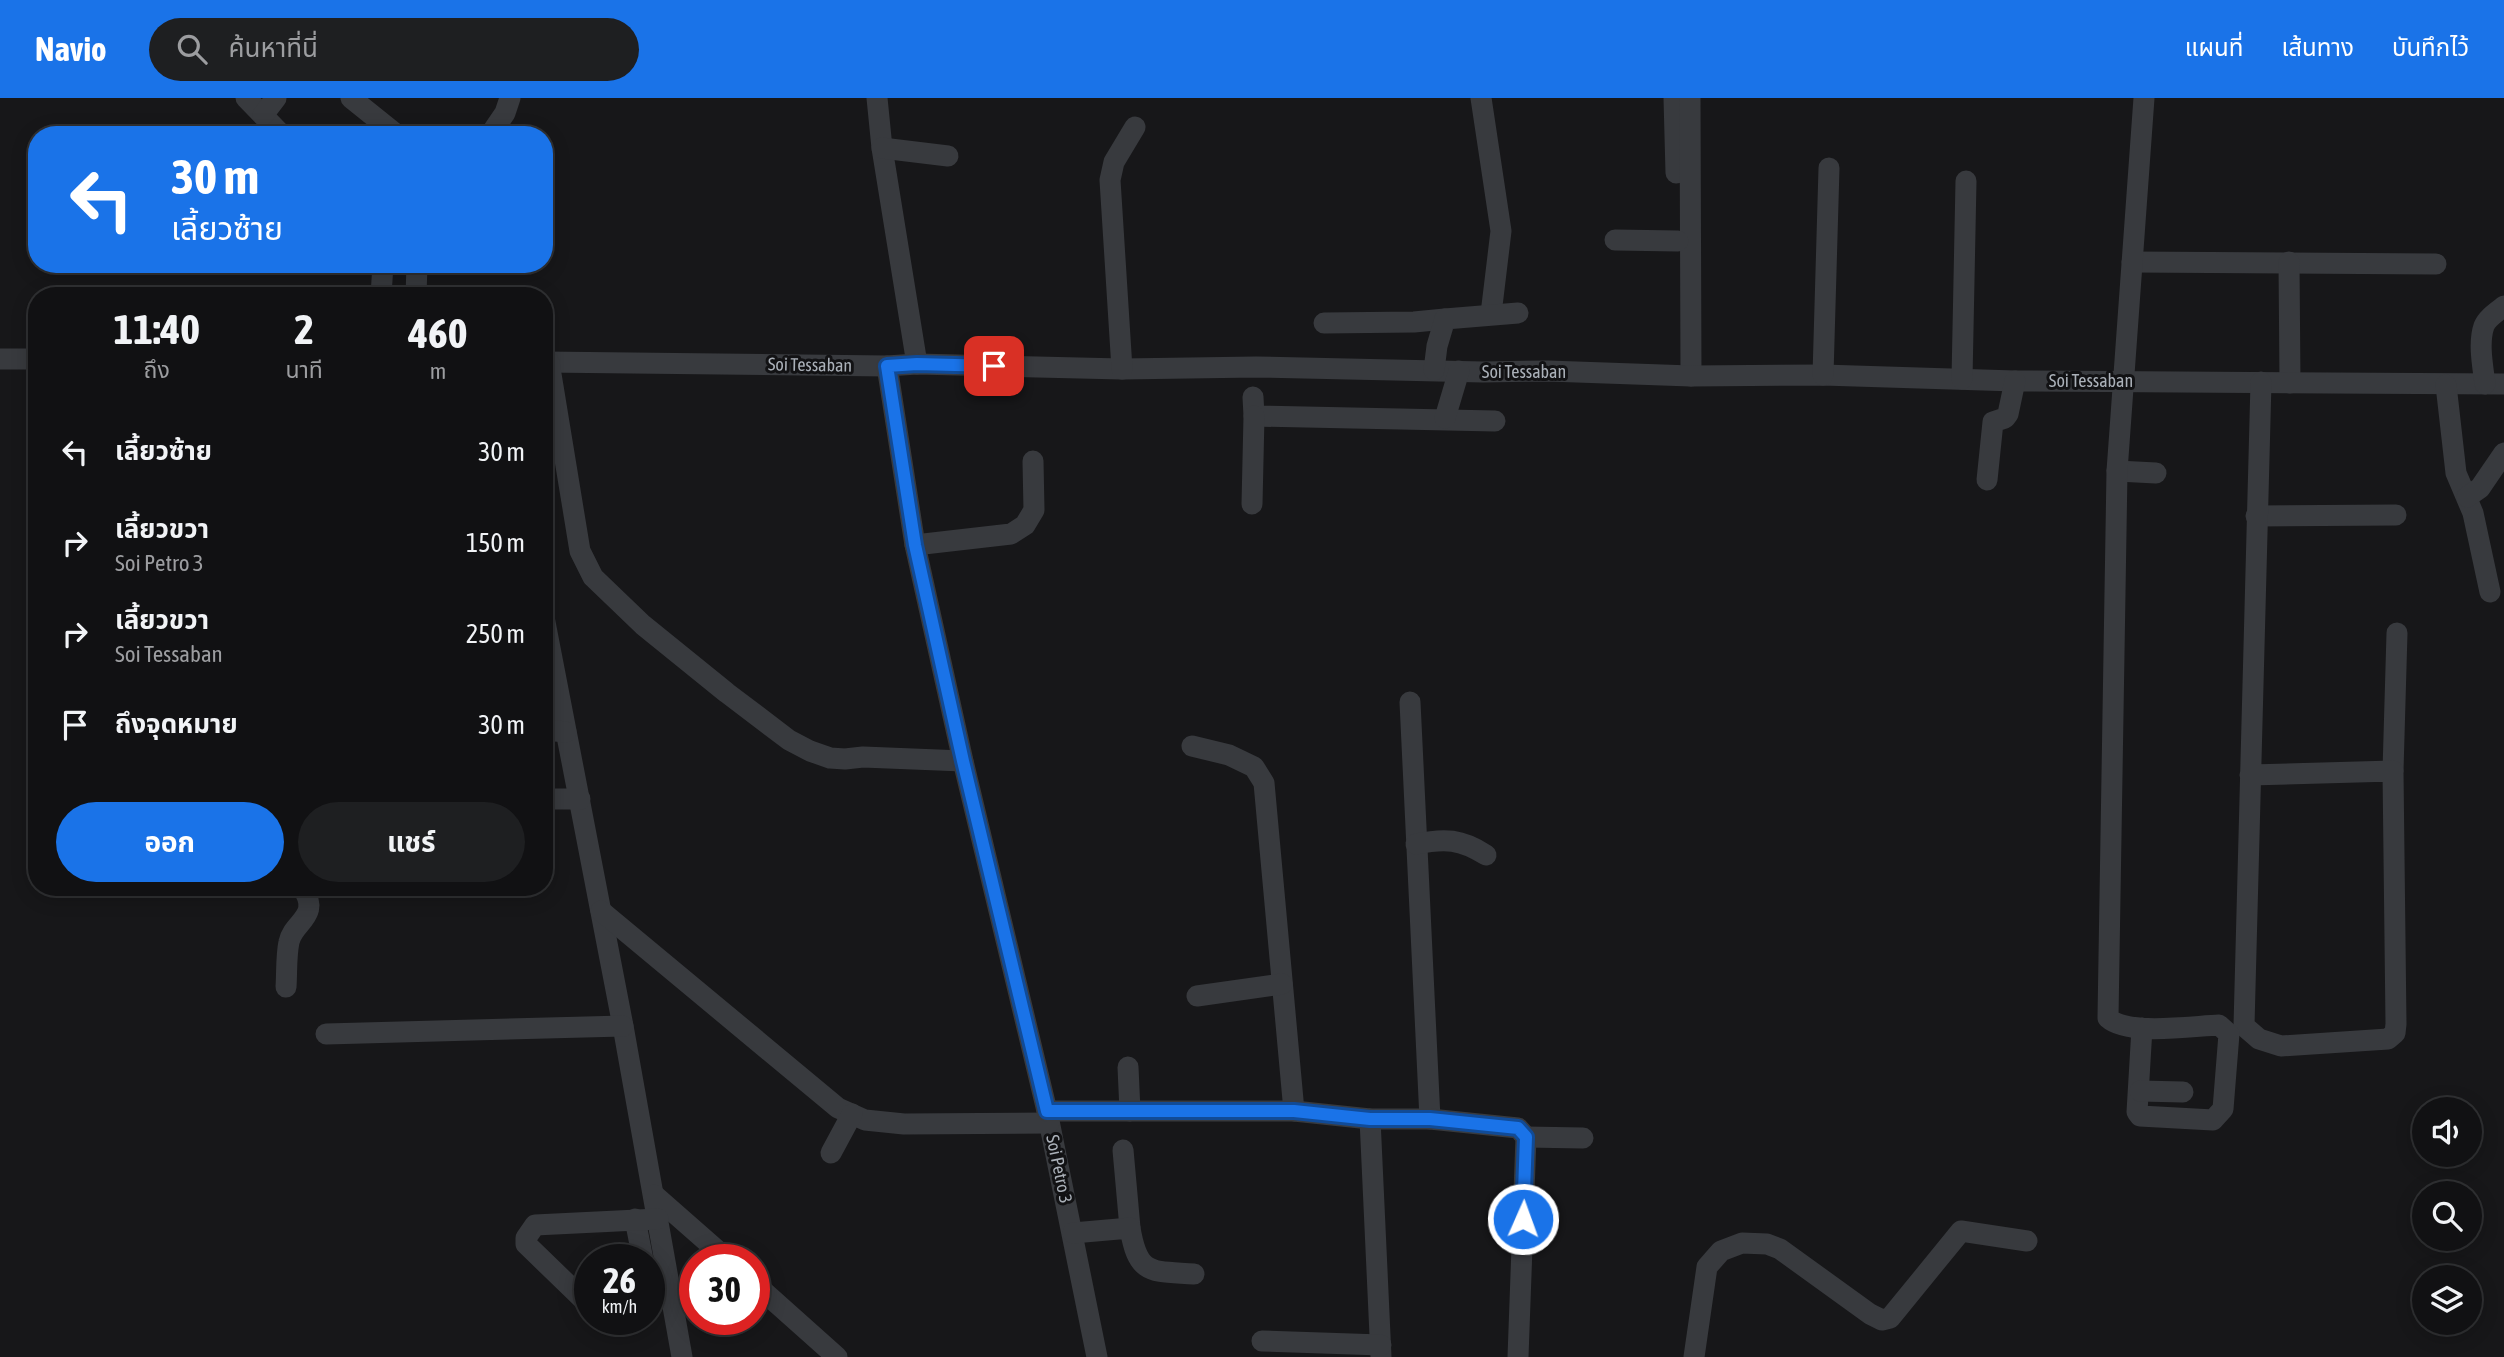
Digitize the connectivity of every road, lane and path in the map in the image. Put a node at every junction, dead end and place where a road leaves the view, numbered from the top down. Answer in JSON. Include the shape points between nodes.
{"nodes":[{"id":1,"x":246,"y":98,"type":"edge"},
{"id":2,"x":351,"y":98,"type":"edge"},
{"id":3,"x":510,"y":98,"type":"edge"},
{"id":4,"x":877,"y":98,"type":"edge"},
{"id":5,"x":1481,"y":98,"type":"edge"},
{"id":6,"x":1674,"y":98,"type":"edge"},
{"id":7,"x":1690,"y":98,"type":"edge"},
{"id":8,"x":2144,"y":98,"type":"edge"},
{"id":9,"x":269,"y":106,"type":"edge"},
{"id":10,"x":278,"y":126,"type":"edge"},
{"id":11,"x":386,"y":126,"type":"edge"},
{"id":12,"x":496,"y":126,"type":"edge"},
{"id":13,"x":1135,"y":127,"type":"dead end"},
{"id":14,"x":882,"y":148,"type":"junction"},
{"id":15,"x":948,"y":156,"type":"dead end"},
{"id":16,"x":1829,"y":168,"type":"dead end"},
{"id":17,"x":1966,"y":181,"type":"dead end"},
{"id":18,"x":1615,"y":240,"type":"dead end"},
{"id":19,"x":1678,"y":241,"type":"junction"},
{"id":20,"x":2132,"y":262,"type":"junction"},
{"id":21,"x":2289,"y":262,"type":"junction"},
{"id":22,"x":2436,"y":264,"type":"dead end"},
{"id":23,"x":2504,"y":306,"type":"edge"},
{"id":24,"x":1518,"y":313,"type":"dead end"},
{"id":25,"x":1491,"y":314,"type":"junction"},
{"id":26,"x":1445,"y":319,"type":"junction"},
{"id":27,"x":1324,"y":323,"type":"dead end"},
{"id":28,"x":0,"y":359,"type":"edge"},
{"id":29,"x":28,"y":359,"type":"edge"},
{"id":30,"x":553,"y":362,"type":"edge"},
{"id":31,"x":917,"y":364,"type":"junction"},
{"id":32,"x":887,"y":366,"type":"junction"},
{"id":33,"x":1122,"y":369,"type":"junction"},
{"id":34,"x":1434,"y":370,"type":"junction"},
{"id":35,"x":1459,"y":371,"type":"junction"},
{"id":36,"x":1683,"y":375,"type":"junction"},
{"id":37,"x":1823,"y":375,"type":"junction"},
{"id":38,"x":1962,"y":379,"type":"junction"},
{"id":39,"x":2015,"y":381,"type":"junction"},
{"id":40,"x":2125,"y":382,"type":"junction"},
{"id":41,"x":2261,"y":382,"type":"junction"},
{"id":42,"x":2290,"y":383,"type":"junction"},
{"id":43,"x":2494,"y":384,"type":"edge"},
{"id":44,"x":2446,"y":385,"type":"junction"},
{"id":45,"x":553,"y":396,"type":"edge"},
{"id":46,"x":1445,"y":418,"type":"junction"},
{"id":47,"x":1495,"y":421,"type":"dead end"},
{"id":48,"x":2504,"y":453,"type":"edge"},
{"id":49,"x":1033,"y":461,"type":"dead end"},
{"id":50,"x":2117,"y":471,"type":"junction"},
{"id":51,"x":2156,"y":473,"type":"dead end"},
{"id":52,"x":1987,"y":480,"type":"dead end"},
{"id":53,"x":2468,"y":497,"type":"junction"},
{"id":54,"x":1252,"y":504,"type":"dead end"},
{"id":55,"x":2396,"y":515,"type":"dead end"},
{"id":56,"x":2256,"y":516,"type":"junction"},
{"id":57,"x":915,"y":545,"type":"junction"},
{"id":58,"x":2490,"y":592,"type":"dead end"},
{"id":59,"x":2397,"y":633,"type":"dead end"},
{"id":60,"x":553,"y":664,"type":"edge"},
{"id":61,"x":1410,"y":702,"type":"dead end"},
{"id":62,"x":553,"y":731,"type":"edge"},
{"id":63,"x":566,"y":732,"type":"junction"},
{"id":64,"x":1192,"y":746,"type":"dead end"},
{"id":65,"x":963,"y":761,"type":"junction"},
{"id":66,"x":2393,"y":771,"type":"junction"},
{"id":67,"x":2250,"y":775,"type":"junction"},
{"id":68,"x":553,"y":799,"type":"edge"},
{"id":69,"x":580,"y":799,"type":"junction"},
{"id":70,"x":1416,"y":844,"type":"junction"},
{"id":71,"x":1486,"y":855,"type":"dead end"},
{"id":72,"x":306,"y":896,"type":"edge"},
{"id":73,"x":601,"y":911,"type":"junction"},
{"id":74,"x":1282,"y":985,"type":"junction"},
{"id":75,"x":286,"y":987,"type":"dead end"},
{"id":76,"x":1197,"y":996,"type":"dead end"},
{"id":77,"x":623,"y":1026,"type":"junction"},
{"id":78,"x":2142,"y":1028,"type":"junction"},
{"id":79,"x":326,"y":1034,"type":"dead end"},
{"id":80,"x":1128,"y":1067,"type":"dead end"},
{"id":81,"x":2140,"y":1091,"type":"junction"},
{"id":82,"x":2183,"y":1092,"type":"dead end"},
{"id":83,"x":1130,"y":1111,"type":"junction"},
{"id":84,"x":1294,"y":1111,"type":"junction"},
{"id":85,"x":852,"y":1114,"type":"junction"},
{"id":86,"x":1048,"y":1117,"type":"junction"},
{"id":87,"x":1370,"y":1119,"type":"junction"},
{"id":88,"x":1430,"y":1119,"type":"junction"},
{"id":89,"x":1526,"y":1137,"type":"junction"},
{"id":90,"x":1583,"y":1138,"type":"dead end"},
{"id":91,"x":1123,"y":1150,"type":"dead end"},
{"id":92,"x":831,"y":1153,"type":"dead end"},
{"id":93,"x":654,"y":1195,"type":"junction"},
{"id":94,"x":635,"y":1219,"type":"junction"},
{"id":95,"x":658,"y":1219,"type":"junction"},
{"id":96,"x":1130,"y":1228,"type":"junction"},
{"id":97,"x":1073,"y":1233,"type":"junction"},
{"id":98,"x":2027,"y":1241,"type":"dead end"},
{"id":99,"x":640,"y":1244,"type":"edge"},
{"id":100,"x":710,"y":1244,"type":"edge"},
{"id":101,"x":1194,"y":1274,"type":"dead end"},
{"id":102,"x":574,"y":1290,"type":"edge"},
{"id":103,"x":770,"y":1297,"type":"edge"},
{"id":104,"x":1262,"y":1341,"type":"dead end"},
{"id":105,"x":1381,"y":1351,"type":"edge"},
{"id":106,"x":682,"y":1357,"type":"edge"},
{"id":107,"x":837,"y":1357,"type":"edge"},
{"id":108,"x":1097,"y":1357,"type":"edge"},
{"id":109,"x":1518,"y":1357,"type":"edge"},
{"id":110,"x":1694,"y":1357,"type":"edge"}],
"edges":[{"from":1,"to":9,"type":"street"},
{"from":2,"to":11,"type":"street"},
{"from":3,"to":12,"type":"street"},
{"from":4,"to":14,"type":"street"},
{"from":5,"to":25,"type":"street","via":[[1501,231]]},
{"from":6,"to":19,"type":"street"},
{"from":7,"to":36,"type":"street"},
{"from":8,"to":20,"type":"street"},
{"from":9,"to":10,"type":"street"},
{"from":13,"to":33,"type":"street","via":[[1114,162],[1110,180]]},
{"from":14,"to":15,"type":"street"},
{"from":14,"to":31,"type":"street"},
{"from":16,"to":37,"type":"street"},
{"from":17,"to":38,"type":"street"},
{"from":18,"to":19,"type":"street"},
{"from":19,"to":36,"type":"street"},
{"from":20,"to":21,"type":"street"},
{"from":20,"to":40,"type":"street"},
{"from":21,"to":22,"type":"street"},
{"from":21,"to":42,"type":"street"},
{"from":23,"to":43,"type":"street","via":[[2484,327],[2482,347]]},
{"from":24,"to":25,"type":"street"},
{"from":25,"to":26,"type":"street"},
{"from":26,"to":27,"type":"street"},
{"from":26,"to":34,"type":"street"},
{"from":28,"to":29,"type":"street"},
{"from":30,"to":32,"type":"street","name":"Soi Tessaban"},
{"from":31,"to":32,"type":"street","name":"Soi Tessaban"},
{"from":31,"to":33,"type":"street","name":"Soi Tessaban"},
{"from":32,"to":57,"type":"street","name":"Soi Petro 3"},
{"from":33,"to":34,"type":"street","name":"Soi Tessaban"},
{"from":34,"to":35,"type":"street","name":"Soi Tessaban"},
{"from":35,"to":36,"type":"street","name":"Soi Tessaban"},
{"from":35,"to":46,"type":"street"},
{"from":36,"to":37,"type":"street","name":"Soi Tessaban"},
{"from":37,"to":38,"type":"street","name":"Soi Tessaban"},
{"from":38,"to":39,"type":"street","name":"Soi Tessaban"},
{"from":39,"to":40,"type":"street","name":"Soi Tessaban"},
{"from":39,"to":52,"type":"street","via":[[2008,414],[1993,422]]},
{"from":40,"to":41,"type":"street","name":"Soi Tessaban"},
{"from":40,"to":50,"type":"street"},
{"from":41,"to":42,"type":"street","name":"Soi Tessaban"},
{"from":41,"to":56,"type":"street"},
{"from":42,"to":44,"type":"street","name":"Soi Tessaban"},
{"from":43,"to":44,"type":"street","name":"Soi Tessaban"},
{"from":44,"to":53,"type":"street","via":[[2456,473]]},
{"from":45,"to":65,"type":"street","via":[[580,551],[593,577],[616,600],[727,693],[810,751],[845,759]]},
{"from":46,"to":47,"type":"street"},
{"from":46,"to":54,"type":"street","via":[[1254,407]]},
{"from":48,"to":53,"type":"street","via":[[2480,488]]},
{"from":49,"to":57,"type":"street","via":[[1034,510],[1026,525],[1011,534]]},
{"from":50,"to":51,"type":"street"},
{"from":50,"to":78,"type":"street","via":[[2108,1018],[2115,1024]]},
{"from":53,"to":58,"type":"street"},
{"from":55,"to":56,"type":"street"},
{"from":56,"to":67,"type":"street"},
{"from":57,"to":65,"type":"street","name":"Soi Petro 3"},
{"from":59,"to":66,"type":"street"},
{"from":60,"to":63,"type":"street"},
{"from":61,"to":70,"type":"street"},
{"from":62,"to":63,"type":"street"},
{"from":63,"to":69,"type":"street"},
{"from":64,"to":74,"type":"street","via":[[1254,767],[1264,783]]},
{"from":65,"to":86,"type":"street","name":"Soi Petro 3"},
{"from":66,"to":67,"type":"street"},
{"from":66,"to":67,"type":"street","via":[[2395,1033],[2388,1039],[2281,1046],[2259,1040],[2244,1026]]},
{"from":68,"to":69,"type":"street"},
{"from":69,"to":73,"type":"street"},
{"from":70,"to":71,"type":"street","via":[[1457,841]]},
{"from":70,"to":88,"type":"street"},
{"from":72,"to":75,"type":"street","via":[[309,905],[305,920],[289,941]]},
{"from":73,"to":77,"type":"street"},
{"from":73,"to":85,"type":"street","via":[[838,1108]]},
{"from":74,"to":76,"type":"street"},
{"from":74,"to":84,"type":"street"},
{"from":77,"to":79,"type":"street"},
{"from":77,"to":93,"type":"street"},
{"from":78,"to":81,"type":"street"},
{"from":78,"to":81,"type":"street","via":[[2219,1025],[2229,1034],[2223,1109],[2213,1120],[2144,1117],[2137,1112]]},
{"from":80,"to":83,"type":"street"},
{"from":81,"to":82,"type":"street"},
{"from":83,"to":84,"type":"street"},
{"from":83,"to":86,"type":"street"},
{"from":84,"to":87,"type":"street"},
{"from":85,"to":86,"type":"street","via":[[904,1124]]},
{"from":85,"to":92,"type":"street"},
{"from":86,"to":97,"type":"street","name":"Soi Petro 3"},
{"from":87,"to":88,"type":"street"},
{"from":87,"to":105,"type":"street"},
{"from":88,"to":89,"type":"street","via":[[1518,1128]]},
{"from":89,"to":90,"type":"street"},
{"from":89,"to":109,"type":"street"},
{"from":91,"to":96,"type":"street"},
{"from":93,"to":95,"type":"street"},
{"from":93,"to":100,"type":"street"},
{"from":94,"to":95,"type":"street"},
{"from":94,"to":99,"type":"street"},
{"from":94,"to":102,"type":"street","via":[[535,1224],[526,1244]]},
{"from":95,"to":106,"type":"street"},
{"from":96,"to":97,"type":"street"},
{"from":96,"to":101,"type":"street","via":[[1133,1247],[1150,1271]]},
{"from":97,"to":108,"type":"street","name":"Soi Petro 3"},
{"from":98,"to":110,"type":"street","via":[[1961,1231],[1885,1320],[1780,1249],[1756,1242],[1732,1246],[1707,1267]]},
{"from":103,"to":107,"type":"street"},
{"from":104,"to":105,"type":"street"}]}
